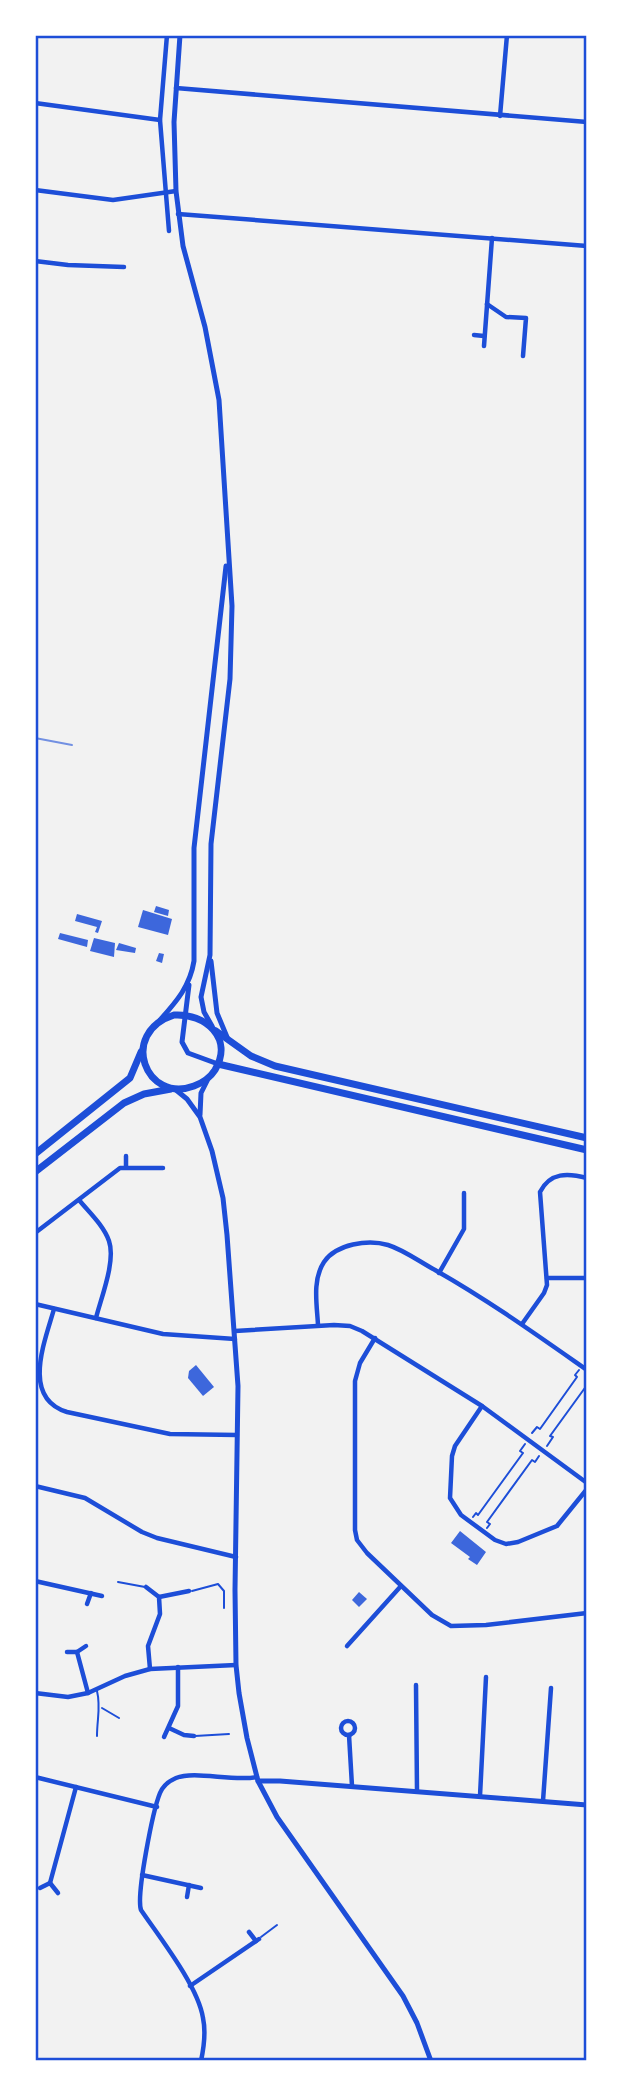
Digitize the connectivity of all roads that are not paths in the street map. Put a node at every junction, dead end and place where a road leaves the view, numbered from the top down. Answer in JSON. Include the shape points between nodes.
{"nodes":[{"id":1,"x":167,"y":35,"type":"edge"},
{"id":2,"x":180,"y":35,"type":"edge"},
{"id":3,"x":507,"y":35,"type":"edge"},
{"id":4,"x":176,"y":88,"type":"junction"},
{"id":5,"x":35,"y":103,"type":"edge"},
{"id":6,"x":500,"y":116,"type":"junction"},
{"id":7,"x":160,"y":120,"type":"junction"},
{"id":8,"x":587,"y":122,"type":"edge"},
{"id":9,"x":35,"y":190,"type":"edge"},
{"id":10,"x":176,"y":191,"type":"junction"},
{"id":11,"x":165,"y":192,"type":"junction"},
{"id":12,"x":178,"y":214,"type":"junction"},
{"id":13,"x":169,"y":231,"type":"dead end"},
{"id":14,"x":492,"y":238,"type":"junction"},
{"id":15,"x":587,"y":246,"type":"edge"},
{"id":16,"x":115,"y":257,"type":"dead end"},
{"id":17,"x":35,"y":261,"type":"edge"},
{"id":18,"x":114,"y":267,"type":"junction"},
{"id":19,"x":124,"y":267,"type":"dead end"},
{"id":20,"x":487,"y":303,"type":"junction"},
{"id":21,"x":474,"y":335,"type":"dead end"},
{"id":22,"x":484,"y":336,"type":"junction"},
{"id":23,"x":484,"y":346,"type":"dead end"},
{"id":24,"x":523,"y":356,"type":"dead end"},
{"id":25,"x":227,"y":546,"type":"junction"},
{"id":26,"x":210,"y":955,"type":"junction"},
{"id":27,"x":191,"y":979,"type":"junction"},
{"id":28,"x":184,"y":1014,"type":"junction"},
{"id":29,"x":160,"y":1020,"type":"junction"},
{"id":30,"x":214,"y":1028,"type":"junction"},
{"id":31,"x":231,"y":1042,"type":"junction"},
{"id":32,"x":142,"y":1052,"type":"junction"},
{"id":33,"x":218,"y":1064,"type":"junction"},
{"id":34,"x":209,"y":1078,"type":"junction"},
{"id":35,"x":174,"y":1089,"type":"junction"},
{"id":36,"x":200,"y":1117,"type":"junction"},
{"id":37,"x":587,"y":1138,"type":"edge"},
{"id":38,"x":587,"y":1150,"type":"edge"},
{"id":39,"x":35,"y":1153,"type":"edge"},
{"id":40,"x":126,"y":1156,"type":"dead end"},
{"id":41,"x":126,"y":1166,"type":"junction"},
{"id":42,"x":163,"y":1168,"type":"dead end"},
{"id":43,"x":35,"y":1172,"type":"edge"},
{"id":44,"x":587,"y":1178,"type":"edge"},
{"id":45,"x":464,"y":1193,"type":"dead end"},
{"id":46,"x":79,"y":1200,"type":"junction"},
{"id":47,"x":35,"y":1233,"type":"edge"},
{"id":48,"x":439,"y":1273,"type":"junction"},
{"id":49,"x":547,"y":1278,"type":"junction"},
{"id":50,"x":587,"y":1278,"type":"edge"},
{"id":51,"x":35,"y":1304,"type":"edge"},
{"id":52,"x":54,"y":1309,"type":"junction"},
{"id":53,"x":96,"y":1318,"type":"junction"},
{"id":54,"x":522,"y":1324,"type":"junction"},
{"id":55,"x":318,"y":1325,"type":"junction"},
{"id":56,"x":235,"y":1331,"type":"junction"},
{"id":57,"x":375,"y":1338,"type":"junction"},
{"id":58,"x":235,"y":1339,"type":"junction"},
{"id":59,"x":587,"y":1370,"type":"edge"},
{"id":60,"x":41,"y":1389,"type":"junction"},
{"id":61,"x":35,"y":1391,"type":"edge"},
{"id":62,"x":482,"y":1406,"type":"junction"},
{"id":63,"x":237,"y":1435,"type":"junction"},
{"id":64,"x":587,"y":1483,"type":"edge"},
{"id":65,"x":35,"y":1486,"type":"edge"},
{"id":66,"x":587,"y":1489,"type":"edge"},
{"id":67,"x":236,"y":1557,"type":"junction"},
{"id":68,"x":35,"y":1581,"type":"edge"},
{"id":69,"x":118,"y":1582,"type":"dead end"},
{"id":70,"x":401,"y":1586,"type":"junction"},
{"id":71,"x":146,"y":1587,"type":"joint"},
{"id":72,"x":189,"y":1591,"type":"joint"},
{"id":73,"x":91,"y":1593,"type":"junction"},
{"id":74,"x":102,"y":1596,"type":"dead end"},
{"id":75,"x":159,"y":1597,"type":"junction"},
{"id":76,"x":87,"y":1604,"type":"dead end"},
{"id":77,"x":225,"y":1608,"type":"dead end"},
{"id":78,"x":587,"y":1613,"type":"edge"},
{"id":79,"x":86,"y":1646,"type":"dead end"},
{"id":80,"x":347,"y":1646,"type":"dead end"},
{"id":81,"x":67,"y":1652,"type":"dead end"},
{"id":82,"x":77,"y":1652,"type":"junction"},
{"id":83,"x":236,"y":1665,"type":"junction"},
{"id":84,"x":178,"y":1667,"type":"junction"},
{"id":85,"x":150,"y":1669,"type":"junction"},
{"id":86,"x":486,"y":1677,"type":"dead end"},
{"id":87,"x":416,"y":1685,"type":"dead end"},
{"id":88,"x":551,"y":1688,"type":"dead end"},
{"id":89,"x":96,"y":1690,"type":"junction"},
{"id":90,"x":35,"y":1693,"type":"edge"},
{"id":91,"x":88,"y":1693,"type":"junction"},
{"id":92,"x":101,"y":1707,"type":"junction"},
{"id":93,"x":119,"y":1718,"type":"dead end"},
{"id":94,"x":169,"y":1728,"type":"junction"},
{"id":95,"x":229,"y":1734,"type":"dead end"},
{"id":96,"x":349,"y":1735,"type":"dead end"},
{"id":97,"x":97,"y":1736,"type":"dead end"},
{"id":98,"x":194,"y":1736,"type":"joint"},
{"id":99,"x":164,"y":1737,"type":"dead end"},
{"id":100,"x":35,"y":1777,"type":"edge"},
{"id":101,"x":257,"y":1779,"type":"junction"},
{"id":102,"x":352,"y":1786,"type":"junction"},
{"id":103,"x":76,"y":1787,"type":"junction"},
{"id":104,"x":417,"y":1791,"type":"junction"},
{"id":105,"x":480,"y":1796,"type":"junction"},
{"id":106,"x":542,"y":1801,"type":"junction"},
{"id":107,"x":587,"y":1805,"type":"edge"},
{"id":108,"x":157,"y":1807,"type":"junction"},
{"id":109,"x":142,"y":1875,"type":"junction"},
{"id":110,"x":50,"y":1883,"type":"junction"},
{"id":111,"x":190,"y":1885,"type":"junction"},
{"id":112,"x":40,"y":1888,"type":"dead end"},
{"id":113,"x":201,"y":1888,"type":"dead end"},
{"id":114,"x":58,"y":1894,"type":"dead end"},
{"id":115,"x":187,"y":1897,"type":"dead end"},
{"id":116,"x":277,"y":1925,"type":"dead end"},
{"id":117,"x":249,"y":1932,"type":"dead end"},
{"id":118,"x":257,"y":1940,"type":"junction"},
{"id":119,"x":191,"y":1986,"type":"junction"},
{"id":120,"x":201,"y":2061,"type":"edge"},
{"id":121,"x":431,"y":2061,"type":"edge"}],
"edges":[{"from":1,"to":7,"type":"street"},
{"from":2,"to":4,"type":"main road"},
{"from":3,"to":6,"type":"street"},
{"from":4,"to":6,"type":"street"},
{"from":4,"to":10,"type":"main road"},
{"from":5,"to":7,"type":"street"},
{"from":6,"to":8,"type":"street"},
{"from":7,"to":11,"type":"street"},
{"from":9,"to":11,"type":"street","via":[[113,200]]},
{"from":10,"to":11,"type":"street"},
{"from":10,"to":12,"type":"main road"},
{"from":11,"to":13,"type":"street"},
{"from":12,"to":14,"type":"street"},
{"from":12,"to":25,"type":"main road","via":[[219,400]]},
{"from":14,"to":15,"type":"street"},
{"from":14,"to":20,"type":"street"},
{"from":16,"to":18,"type":"street"},
{"from":17,"to":18,"type":"street"},
{"from":18,"to":19,"type":"street"},
{"from":20,"to":22,"type":"street"},
{"from":20,"to":24,"type":"street","via":[[506,317],[526,318]]},
{"from":21,"to":22,"type":"street"},
{"from":22,"to":23,"type":"street"},
{"from":25,"to":26,"type":"main road","via":[[232,606],[230,679],[211,844]]},
{"from":25,"to":27,"type":"main road","via":[[194,848]]},
{"from":26,"to":30,"type":"main road","via":[[201,997]]},
{"from":26,"to":31,"type":"main road","via":[[217,1013]]},
{"from":27,"to":28,"type":"main road"},
{"from":27,"to":29,"type":"main road"},
{"from":28,"to":29,"type":"highway"},
{"from":28,"to":30,"type":"highway"},
{"from":28,"to":33,"type":"main road","via":[[184,1047],[194,1056]]},
{"from":29,"to":32,"type":"highway","via":[[145,1037]]},
{"from":30,"to":31,"type":"highway"},
{"from":30,"to":33,"type":"highway","via":[[220,1047]]},
{"from":31,"to":37,"type":"highway","via":[[275,1066]]},
{"from":32,"to":35,"type":"highway","via":[[153,1078]]},
{"from":32,"to":39,"type":"highway","via":[[130,1078]]},
{"from":33,"to":34,"type":"highway"},
{"from":33,"to":38,"type":"highway"},
{"from":34,"to":35,"type":"highway","via":[[190,1088]]},
{"from":34,"to":36,"type":"main road","via":[[201,1093]]},
{"from":35,"to":36,"type":"main road"},
{"from":35,"to":43,"type":"highway","via":[[124,1103]]},
{"from":36,"to":56,"type":"main road","via":[[223,1198]]},
{"from":40,"to":41,"type":"street"},
{"from":41,"to":42,"type":"street"},
{"from":41,"to":46,"type":"street"},
{"from":44,"to":49,"type":"street","via":[[560,1175],[540,1192]]},
{"from":45,"to":48,"type":"street","via":[[464,1229]]},
{"from":46,"to":47,"type":"street"},
{"from":46,"to":53,"type":"street","via":[[110,1245],[111,1261]]},
{"from":48,"to":54,"type":"street"},
{"from":48,"to":55,"type":"street","via":[[389,1245],[344,1247],[323,1262],[317,1277]]},
{"from":49,"to":50,"type":"street"},
{"from":49,"to":54,"type":"street","via":[[544,1293]]},
{"from":51,"to":52,"type":"street"},
{"from":52,"to":53,"type":"street"},
{"from":52,"to":60,"type":"street","via":[[40,1363]]},
{"from":53,"to":58,"type":"street","via":[[179,1337]]},
{"from":54,"to":59,"type":"street"},
{"from":55,"to":56,"type":"street"},
{"from":55,"to":57,"type":"street","via":[[350,1326]]},
{"from":56,"to":58,"type":"main road"},
{"from":57,"to":62,"type":"street"},
{"from":57,"to":70,"type":"street","via":[[355,1381],[355,1530],[367,1553]]},
{"from":58,"to":63,"type":"main road"},
{"from":60,"to":61,"type":"street"},
{"from":60,"to":63,"type":"street","via":[[50,1402],[67,1412],[170,1434]]},
{"from":62,"to":64,"type":"street"},
{"from":62,"to":66,"type":"street","via":[[452,1456],[450,1498],[470,1521],[501,1542],[523,1541],[558,1526]]},
{"from":63,"to":67,"type":"main road"},
{"from":65,"to":67,"type":"street","via":[[85,1498],[158,1538]]},
{"from":67,"to":83,"type":"main road"},
{"from":68,"to":73,"type":"street"},
{"from":69,"to":71,"type":"lane"},
{"from":70,"to":78,"type":"street","via":[[440,1621],[457,1627]]},
{"from":70,"to":80,"type":"street"},
{"from":71,"to":75,"type":"street"},
{"from":72,"to":75,"type":"street"},
{"from":72,"to":77,"type":"lane","via":[[218,1584],[224,1591]]},
{"from":73,"to":74,"type":"street"},
{"from":73,"to":76,"type":"street"},
{"from":75,"to":85,"type":"street","via":[[160,1615],[148,1646]]},
{"from":79,"to":82,"type":"street"},
{"from":81,"to":82,"type":"street"},
{"from":82,"to":91,"type":"street"},
{"from":83,"to":84,"type":"street"},
{"from":83,"to":101,"type":"main road"},
{"from":84,"to":85,"type":"street"},
{"from":84,"to":94,"type":"street","via":[[178,1706]]},
{"from":85,"to":89,"type":"street"},
{"from":86,"to":105,"type":"street"},
{"from":87,"to":104,"type":"street"},
{"from":88,"to":106,"type":"street"},
{"from":89,"to":91,"type":"street"},
{"from":89,"to":92,"type":"lane"},
{"from":90,"to":91,"type":"street","via":[[68,1697]]},
{"from":92,"to":93,"type":"lane"},
{"from":92,"to":97,"type":"lane"},
{"from":94,"to":98,"type":"street"},
{"from":94,"to":99,"type":"street"},
{"from":95,"to":98,"type":"lane"},
{"from":96,"to":102,"type":"street"},
{"from":100,"to":103,"type":"street"},
{"from":101,"to":102,"type":"main road"},
{"from":101,"to":108,"type":"street","via":[[179,1777],[165,1786]]},
{"from":101,"to":121,"type":"main road","via":[[297,1847],[403,1996]]},
{"from":102,"to":104,"type":"main road"},
{"from":103,"to":108,"type":"street"},
{"from":103,"to":110,"type":"street"},
{"from":104,"to":105,"type":"main road"},
{"from":105,"to":106,"type":"main road"},
{"from":106,"to":107,"type":"main road"},
{"from":108,"to":109,"type":"street"},
{"from":109,"to":111,"type":"street"},
{"from":109,"to":119,"type":"street","via":[[141,1910]]},
{"from":110,"to":112,"type":"street"},
{"from":110,"to":114,"type":"street"},
{"from":111,"to":113,"type":"street"},
{"from":111,"to":115,"type":"street"},
{"from":116,"to":118,"type":"lane"},
{"from":117,"to":118,"type":"street"},
{"from":118,"to":119,"type":"street"},
{"from":119,"to":120,"type":"street","via":[[205,2026]]}]}
